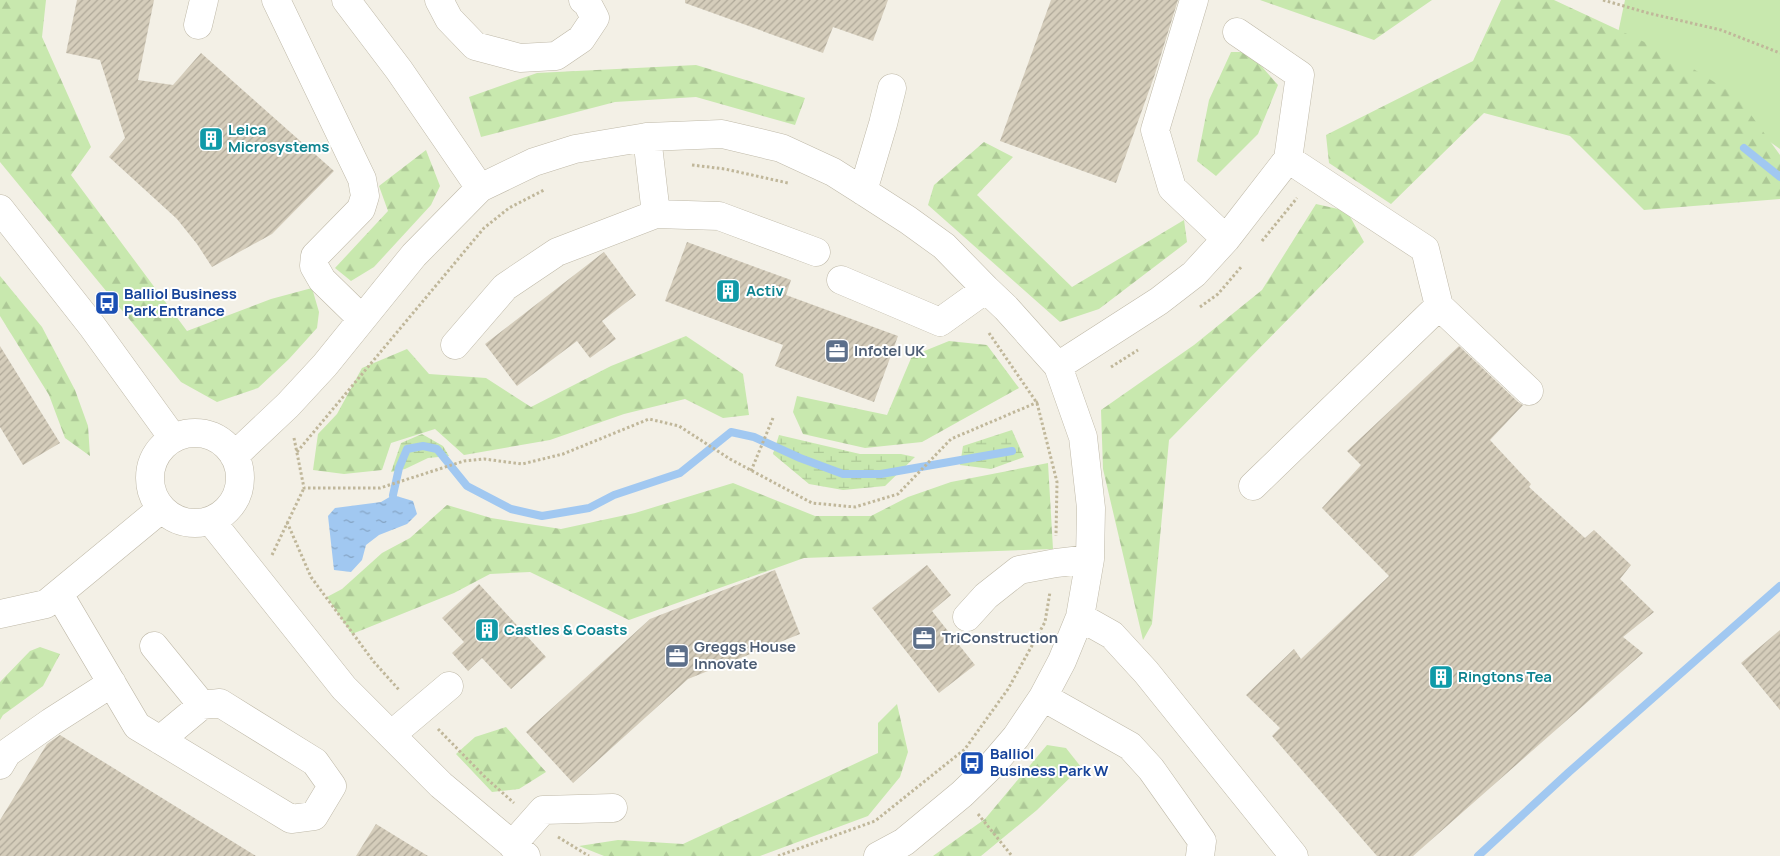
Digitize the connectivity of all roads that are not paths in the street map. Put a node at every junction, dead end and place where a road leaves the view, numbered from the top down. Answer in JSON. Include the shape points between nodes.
{"nodes":[{"id":1,"x":276,"y":0,"type":"edge"},
{"id":2,"x":346,"y":0,"type":"edge"},
{"id":3,"x":439,"y":0,"type":"edge"},
{"id":4,"x":583,"y":0,"type":"edge"},
{"id":5,"x":1194,"y":0,"type":"edge"},
{"id":6,"x":1237,"y":32,"type":"dead end"},
{"id":7,"x":892,"y":88,"type":"dead end"},
{"id":8,"x":648,"y":148,"type":"junction"},
{"id":9,"x":1288,"y":159,"type":"junction"},
{"id":10,"x":480,"y":188,"type":"junction"},
{"id":11,"x":863,"y":191,"type":"junction"},
{"id":12,"x":0,"y":209,"type":"edge"},
{"id":13,"x":656,"y":214,"type":"junction"},
{"id":14,"x":1226,"y":239,"type":"junction"},
{"id":15,"x":816,"y":252,"type":"dead end"},
{"id":16,"x":841,"y":280,"type":"dead end"},
{"id":17,"x":976,"y":296,"type":"junction"},
{"id":18,"x":1439,"y":306,"type":"junction"},
{"id":19,"x":362,"y":318,"type":"junction"},
{"id":20,"x":455,"y":345,"type":"dead end"},
{"id":21,"x":1062,"y":378,"type":"junction"},
{"id":22,"x":1529,"y":391,"type":"dead end"},
{"id":23,"x":173,"y":438,"type":"junction"},
{"id":24,"x":234,"y":456,"type":"junction"},
{"id":25,"x":1253,"y":486,"type":"dead end"},
{"id":26,"x":161,"y":509,"type":"junction"},
{"id":27,"x":211,"y":521,"type":"junction"},
{"id":28,"x":1090,"y":560,"type":"junction"},
{"id":29,"x":59,"y":594,"type":"junction"},
{"id":30,"x":0,"y":614,"type":"edge"},
{"id":31,"x":967,"y":617,"type":"dead end"},
{"id":32,"x":1080,"y":617,"type":"junction"},
{"id":33,"x":154,"y":646,"type":"dead end"},
{"id":34,"x":112,"y":683,"type":"junction"},
{"id":35,"x":449,"y":686,"type":"dead end"},
{"id":36,"x":1043,"y":697,"type":"junction"},
{"id":37,"x":202,"y":705,"type":"junction"},
{"id":38,"x":391,"y":735,"type":"junction"},
{"id":39,"x":160,"y":740,"type":"junction"},
{"id":40,"x":0,"y":765,"type":"edge"},
{"id":41,"x":612,"y":808,"type":"dead end"},
{"id":42,"x":519,"y":851,"type":"edge"},
{"id":43,"x":878,"y":856,"type":"edge"},
{"id":44,"x":1200,"y":856,"type":"edge"},
{"id":45,"x":1294,"y":856,"type":"edge"}],
"edges":[{"from":1,"to":19,"type":"street","via":[[362,179],[365,196],[360,209],[315,256],[314,266],[322,280]]},
{"from":2,"to":10,"type":"street","via":[[399,70]]},
{"from":3,"to":4,"type":"street","via":[[449,19],[475,46],[520,58],[556,56],[581,39],[595,18]]},
{"from":5,"to":14,"type":"street","via":[[1156,130],[1172,188]]},
{"from":6,"to":9,"type":"street","via":[[1300,75]]},
{"from":7,"to":11,"type":"street"},
{"from":8,"to":10,"type":"street","via":[[575,149],[534,162]]},
{"from":8,"to":11,"type":"street","via":[[722,134],[781,148],[833,172]]},
{"from":8,"to":13,"type":"street"},
{"from":9,"to":14,"type":"street"},
{"from":9,"to":18,"type":"street","via":[[1424,249]]},
{"from":10,"to":19,"type":"street","via":[[414,255]]},
{"from":11,"to":17,"type":"street","via":[[944,246]]},
{"from":12,"to":23,"type":"street","via":[[92,326]]},
{"from":13,"to":15,"type":"street","via":[[719,216]]},
{"from":13,"to":20,"type":"street","via":[[557,252],[504,287]]},
{"from":14,"to":21,"type":"street","via":[[1194,274]]},
{"from":16,"to":17,"type":"street","via":[[940,322]]},
{"from":17,"to":21,"type":"street","via":[[1006,308]]},
{"from":18,"to":22,"type":"street"},
{"from":18,"to":25,"type":"street"},
{"from":19,"to":24,"type":"street","via":[[288,405]]},
{"from":21,"to":28,"type":"street","via":[[1083,436],[1092,508]]},
{"from":23,"to":24,"type":"street","via":[[202,433],[219,440]]},
{"from":23,"to":26,"type":"street","via":[[153,460],[150,475],[152,493]]},
{"from":24,"to":27,"type":"street","via":[[240,475],[238,493],[233,503]]},
{"from":26,"to":27,"type":"street","via":[[174,519],[196,524]]},
{"from":26,"to":29,"type":"street"},
{"from":27,"to":38,"type":"street","via":[[344,688]]},
{"from":28,"to":31,"type":"street","via":[[1018,570],[986,596]]},
{"from":28,"to":32,"type":"street"},
{"from":29,"to":30,"type":"street","via":[[46,604]]},
{"from":29,"to":34,"type":"street"},
{"from":32,"to":36,"type":"street"},
{"from":32,"to":45,"type":"street","via":[[1112,635],[1146,672]]},
{"from":33,"to":37,"type":"street"},
{"from":34,"to":39,"type":"street","via":[[137,726]]},
{"from":34,"to":40,"type":"street","via":[[7,753]]},
{"from":35,"to":38,"type":"street"},
{"from":36,"to":43,"type":"street","via":[[1004,751],[962,794],[904,842]]},
{"from":36,"to":44,"type":"street","via":[[1130,746],[1151,769],[1202,841]]},
{"from":37,"to":39,"type":"street"},
{"from":37,"to":39,"type":"street","via":[[220,703],[315,762],[332,786],[314,816],[291,819]]},
{"from":38,"to":42,"type":"street","via":[[440,785]]},
{"from":41,"to":42,"type":"street","via":[[543,810]]}]}
